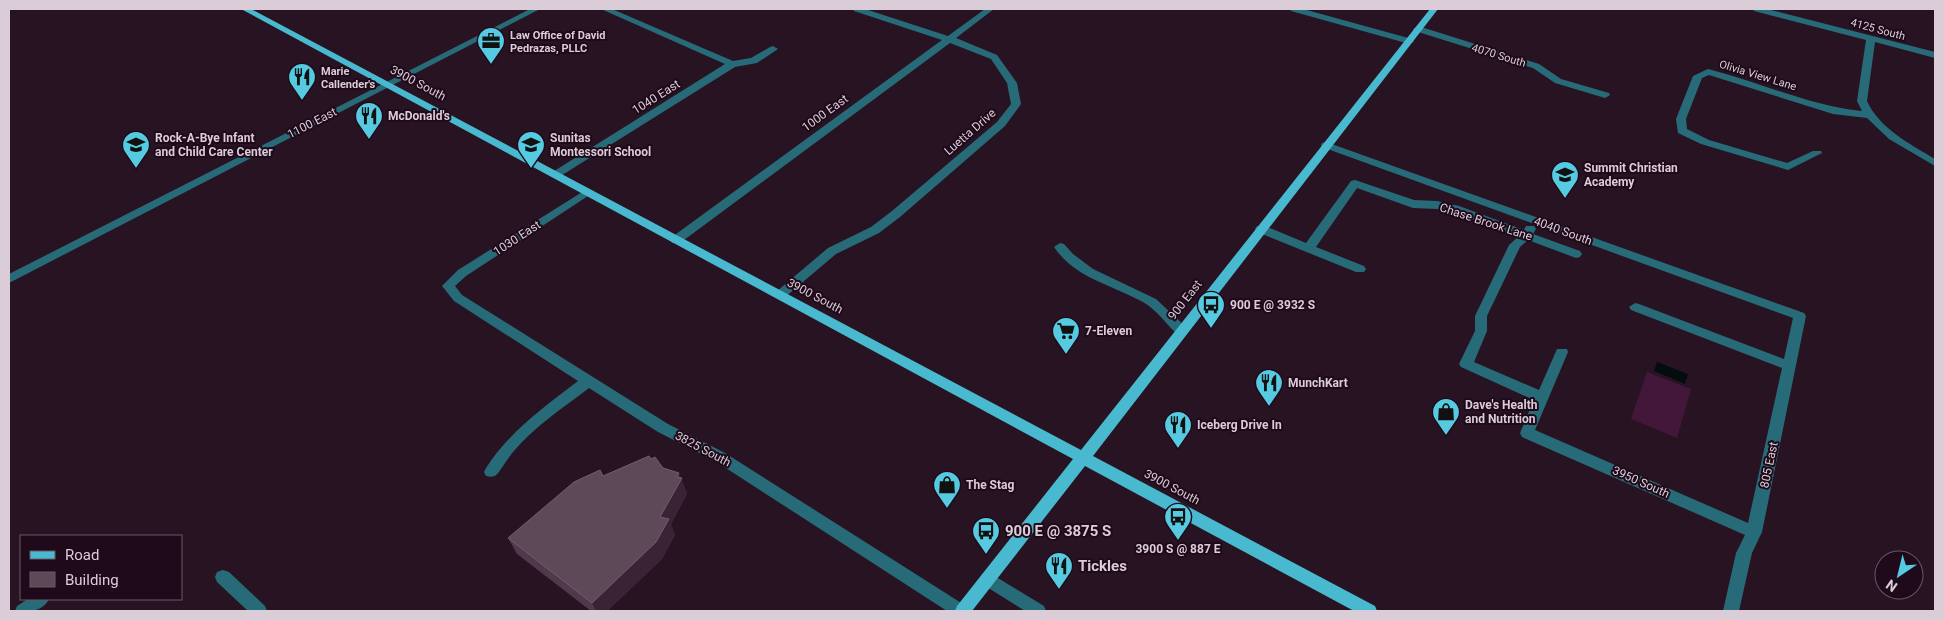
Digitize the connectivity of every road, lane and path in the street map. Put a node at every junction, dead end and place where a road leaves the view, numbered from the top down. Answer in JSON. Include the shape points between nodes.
{"nodes":[{"id":1,"x":245,"y":9,"type":"edge"},
{"id":2,"x":536,"y":9,"type":"edge"},
{"id":3,"x":605,"y":9,"type":"edge"},
{"id":4,"x":857,"y":9,"type":"edge"},
{"id":5,"x":990,"y":9,"type":"edge"},
{"id":6,"x":1294,"y":9,"type":"edge"},
{"id":7,"x":1434,"y":9,"type":"edge"},
{"id":8,"x":1757,"y":9,"type":"edge"},
{"id":9,"x":1418,"y":29,"type":"junction"},
{"id":10,"x":1870,"y":38,"type":"junction"},
{"id":11,"x":948,"y":39,"type":"junction"},
{"id":12,"x":1409,"y":41,"type":"junction"},
{"id":13,"x":773,"y":49,"type":"dead end"},
{"id":14,"x":1935,"y":55,"type":"edge"},
{"id":15,"x":732,"y":64,"type":"junction"},
{"id":16,"x":386,"y":84,"type":"junction"},
{"id":17,"x":1604,"y":96,"type":"dead end"},
{"id":18,"x":1868,"y":115,"type":"junction"},
{"id":19,"x":1326,"y":145,"type":"junction"},
{"id":20,"x":1817,"y":153,"type":"dead end"},
{"id":21,"x":1935,"y":164,"type":"edge"},
{"id":22,"x":555,"y":175,"type":"junction"},
{"id":23,"x":587,"y":192,"type":"junction"},
{"id":24,"x":1534,"y":220,"type":"junction"},
{"id":25,"x":1261,"y":229,"type":"junction"},
{"id":26,"x":1527,"y":235,"type":"junction"},
{"id":27,"x":676,"y":240,"type":"junction"},
{"id":28,"x":1060,"y":248,"type":"dead end"},
{"id":29,"x":1309,"y":248,"type":"junction"},
{"id":30,"x":1576,"y":254,"type":"dead end"},
{"id":31,"x":1360,"y":268,"type":"dead end"},
{"id":32,"x":9,"y":279,"type":"edge"},
{"id":33,"x":448,"y":286,"type":"joint"},
{"id":34,"x":780,"y":295,"type":"junction"},
{"id":35,"x":1635,"y":307,"type":"dead end"},
{"id":36,"x":1800,"y":316,"type":"joint"},
{"id":37,"x":1182,"y":331,"type":"junction"},
{"id":38,"x":1562,"y":352,"type":"dead end"},
{"id":39,"x":1790,"y":366,"type":"junction"},
{"id":40,"x":588,"y":381,"type":"junction"},
{"id":41,"x":1543,"y":398,"type":"junction"},
{"id":42,"x":1082,"y":457,"type":"junction"},
{"id":43,"x":491,"y":472,"type":"dead end"},
{"id":44,"x":1754,"y":532,"type":"junction"},
{"id":45,"x":224,"y":577,"type":"dead end"},
{"id":46,"x":988,"y":579,"type":"junction"},
{"id":47,"x":40,"y":600,"type":"edge"},
{"id":48,"x":23,"y":611,"type":"edge"},
{"id":49,"x":259,"y":611,"type":"edge"},
{"id":50,"x":960,"y":611,"type":"edge"},
{"id":51,"x":963,"y":611,"type":"edge"},
{"id":52,"x":1038,"y":611,"type":"edge"},
{"id":53,"x":1369,"y":611,"type":"edge"},
{"id":54,"x":1731,"y":611,"type":"edge"}],
"edges":[{"from":1,"to":16,"type":"main road","name":"3900 South"},
{"from":2,"to":16,"type":"street","name":"1100 East"},
{"from":3,"to":15,"type":"street"},
{"from":4,"to":11,"type":"street","name":"Luetta Drive"},
{"from":5,"to":11,"type":"street","name":"1000 East"},
{"from":6,"to":12,"type":"street"},
{"from":7,"to":9,"type":"main road","name":"900 East"},
{"from":8,"to":10,"type":"street","name":"4125 South"},
{"from":9,"to":12,"type":"main road","name":"900 East"},
{"from":9,"to":17,"type":"street","name":"4070 South","via":[[1536,66],[1558,81]]},
{"from":10,"to":14,"type":"street","name":"4125 South"},
{"from":10,"to":18,"type":"street","via":[[1862,101]]},
{"from":11,"to":27,"type":"street","name":"1000 East"},
{"from":11,"to":34,"type":"street","name":"Luetta Drive","via":[[994,57],[1003,68],[1016,96],[1016,104],[1009,116],[886,222],[832,251]]},
{"from":12,"to":19,"type":"main road","name":"900 East"},
{"from":13,"to":15,"type":"street","name":"1040 East","via":[[754,61]]},
{"from":15,"to":22,"type":"street","name":"1040 East"},
{"from":16,"to":22,"type":"main road","name":"3900 South"},
{"from":16,"to":32,"type":"street","name":"1100 East"},
{"from":18,"to":20,"type":"street","name":"Olivia View Lane","via":[[1837,112],[1708,72],[1698,76],[1681,119],[1682,131],[1704,142],[1788,168]]},
{"from":18,"to":21,"type":"street"},
{"from":19,"to":24,"type":"street","name":"4040 South"},
{"from":19,"to":25,"type":"main road","name":"900 East"},
{"from":22,"to":23,"type":"main road","name":"3900 South"},
{"from":23,"to":27,"type":"main road","name":"3900 South"},
{"from":23,"to":33,"type":"street","name":"1030 East","via":[[462,273]]},
{"from":24,"to":26,"type":"street"},
{"from":24,"to":36,"type":"street","name":"4040 South"},
{"from":25,"to":29,"type":"street"},
{"from":25,"to":37,"type":"main road","name":"900 East"},
{"from":26,"to":29,"type":"street","name":"Chase Brook Lane","via":[[1446,206],[1413,204],[1355,183]]},
{"from":26,"to":30,"type":"street","name":"Chase Brook Lane"},
{"from":26,"to":41,"type":"street","via":[[1515,245],[1487,302],[1481,316],[1481,331],[1466,364]]},
{"from":27,"to":34,"type":"main road","name":"3900 South"},
{"from":28,"to":37,"type":"street","via":[[1085,271],[1148,300]]},
{"from":29,"to":31,"type":"street"},
{"from":33,"to":40,"type":"street","name":"3825 South","via":[[458,298]]},
{"from":34,"to":42,"type":"main road","name":"3900 South"},
{"from":35,"to":39,"type":"street"},
{"from":36,"to":39,"type":"street","name":"805 East"},
{"from":37,"to":42,"type":"main road","name":"900 East"},
{"from":38,"to":41,"type":"street"},
{"from":39,"to":44,"type":"street","name":"805 East"},
{"from":40,"to":43,"type":"street","via":[[514,440]]},
{"from":40,"to":50,"type":"street","name":"3825 South","via":[[663,428],[720,457]]},
{"from":41,"to":44,"type":"street","name":"3950 South","via":[[1527,433]]},
{"from":42,"to":46,"type":"main road","name":"900 East"},
{"from":42,"to":53,"type":"main road","name":"3900 South"},
{"from":44,"to":54,"type":"street","name":"805 East","via":[[1744,553]]},
{"from":45,"to":49,"type":"street"},
{"from":46,"to":51,"type":"main road","name":"900 East"},
{"from":46,"to":52,"type":"street"},
{"from":47,"to":48,"type":"street"}]}
